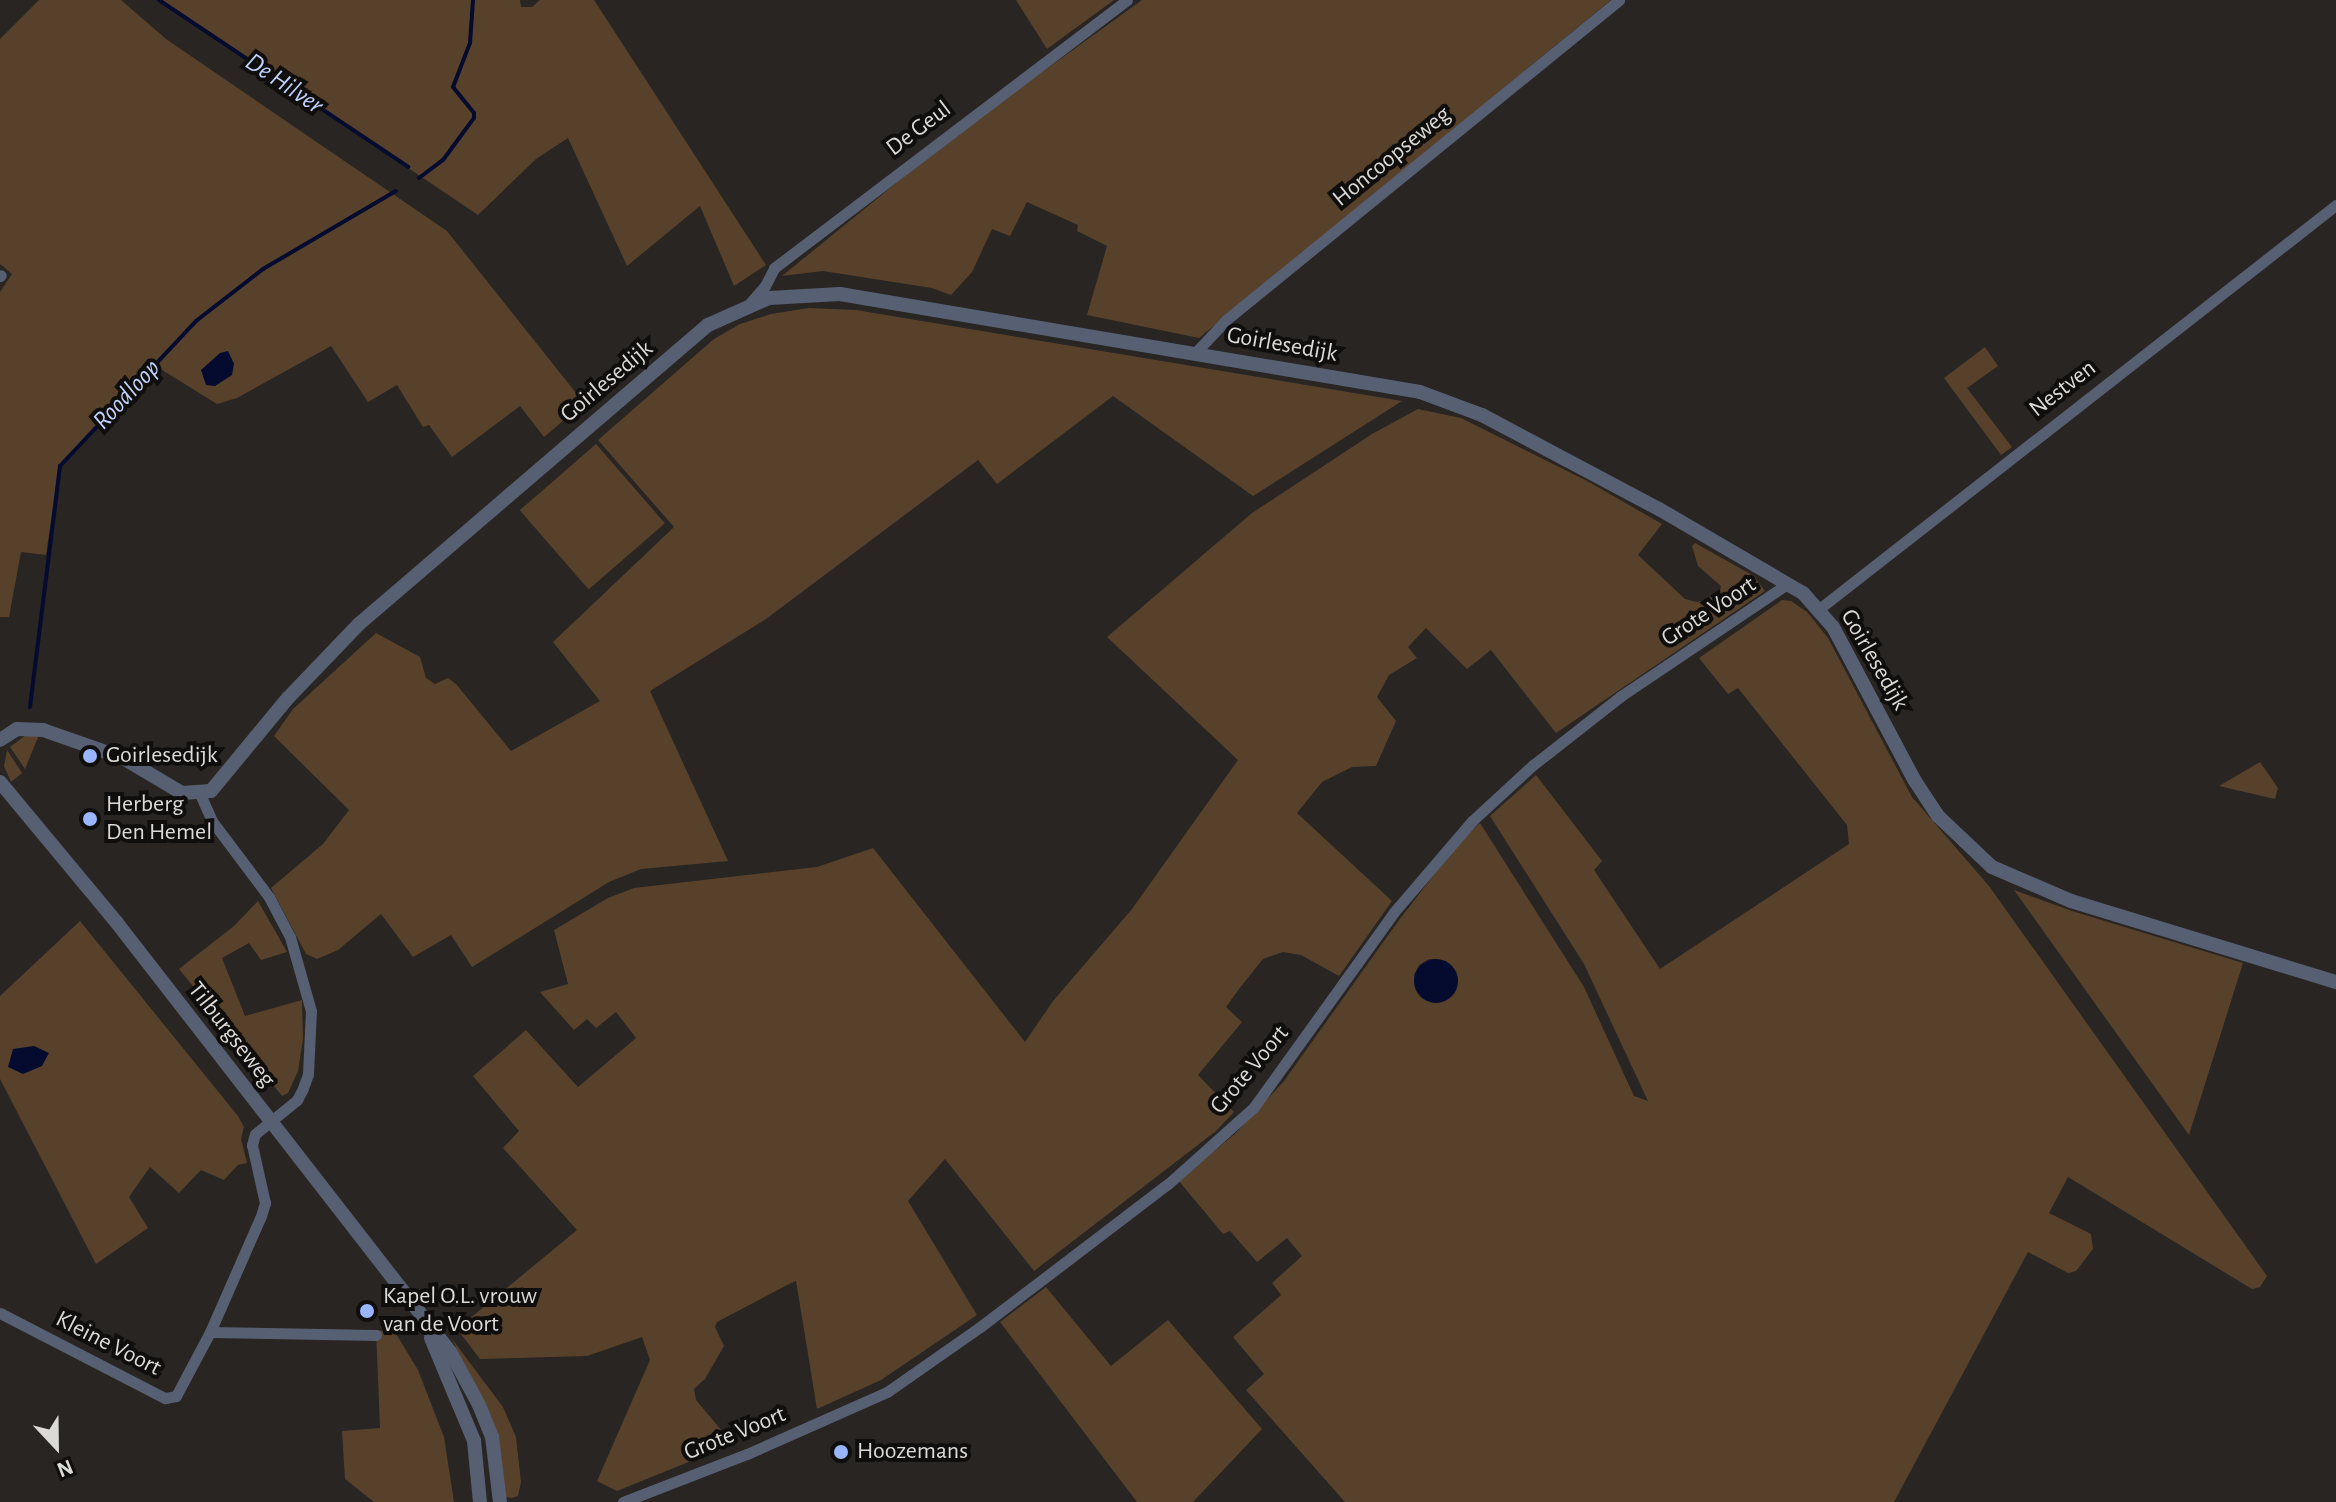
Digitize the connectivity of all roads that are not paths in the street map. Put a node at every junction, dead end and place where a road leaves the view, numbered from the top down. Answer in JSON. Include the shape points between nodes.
{"nodes":[{"id":1,"x":1127,"y":0,"type":"edge"},
{"id":2,"x":1619,"y":0,"type":"edge"},
{"id":3,"x":2336,"y":205,"type":"edge"},
{"id":4,"x":750,"y":303,"type":"junction"},
{"id":5,"x":1196,"y":352,"type":"junction"},
{"id":6,"x":1787,"y":584,"type":"junction"},
{"id":7,"x":1819,"y":609,"type":"junction"},
{"id":8,"x":0,"y":740,"type":"edge"},
{"id":9,"x":0,"y":782,"type":"edge"},
{"id":10,"x":200,"y":794,"type":"junction"},
{"id":11,"x":2336,"y":982,"type":"edge"},
{"id":12,"x":271,"y":1122,"type":"junction"},
{"id":13,"x":0,"y":1313,"type":"edge"},
{"id":14,"x":423,"y":1319,"type":"junction"},
{"id":15,"x":210,"y":1332,"type":"junction"},
{"id":16,"x":376,"y":1335,"type":"dead end"},
{"id":17,"x":480,"y":1502,"type":"edge"},
{"id":18,"x":500,"y":1502,"type":"edge"},
{"id":19,"x":623,"y":1502,"type":"edge"}],
"edges":[{"from":1,"to":4,"type":"street","name":"De Geul","via":[[774,268]]},
{"from":2,"to":5,"type":"street","name":"Honcoopseweg","via":[[1226,320]]},
{"from":3,"to":7,"type":"street","name":"Nestven"},
{"from":4,"to":5,"type":"street","name":"Goirlesedijk","via":[[798,294],[840,294]]},
{"from":4,"to":10,"type":"street","name":"Goirlesedijk","via":[[708,325],[359,624],[288,698],[222,782]]},
{"from":5,"to":6,"type":"street","name":"Goirlesedijk","via":[[1420,392],[1482,415]]},
{"from":6,"to":7,"type":"street","name":"Goirlesedijk"},
{"from":6,"to":19,"type":"street","name":"Grote Voort","via":[[1621,696],[1472,821],[1394,912],[1254,1107],[1168,1184],[887,1392]]},
{"from":7,"to":11,"type":"street","name":"Goirlesedijk","via":[[1938,816],[1992,867],[2071,901]]},
{"from":8,"to":10,"type":"street","via":[[17,729],[43,730],[123,758],[182,793]]},
{"from":9,"to":12,"type":"street","name":"Tilburgseweg"},
{"from":10,"to":12,"type":"street","via":[[212,821],[269,897],[307,988],[312,1033],[308,1074],[297,1100]]},
{"from":12,"to":14,"type":"street","name":"Tilburgseweg"},
{"from":12,"to":15,"type":"street","name":"Kleine Voort","via":[[255,1134],[252,1145],[265,1203]]},
{"from":13,"to":15,"type":"street","name":"Kleine Voort","via":[[165,1398],[176,1396]]},
{"from":14,"to":17,"type":"street","name":"Tilburgseweg","via":[[474,1441]]},
{"from":14,"to":18,"type":"street","name":"Tilburgseweg","via":[[451,1353],[479,1405],[492,1437]]},
{"from":15,"to":16,"type":"street"}]}
